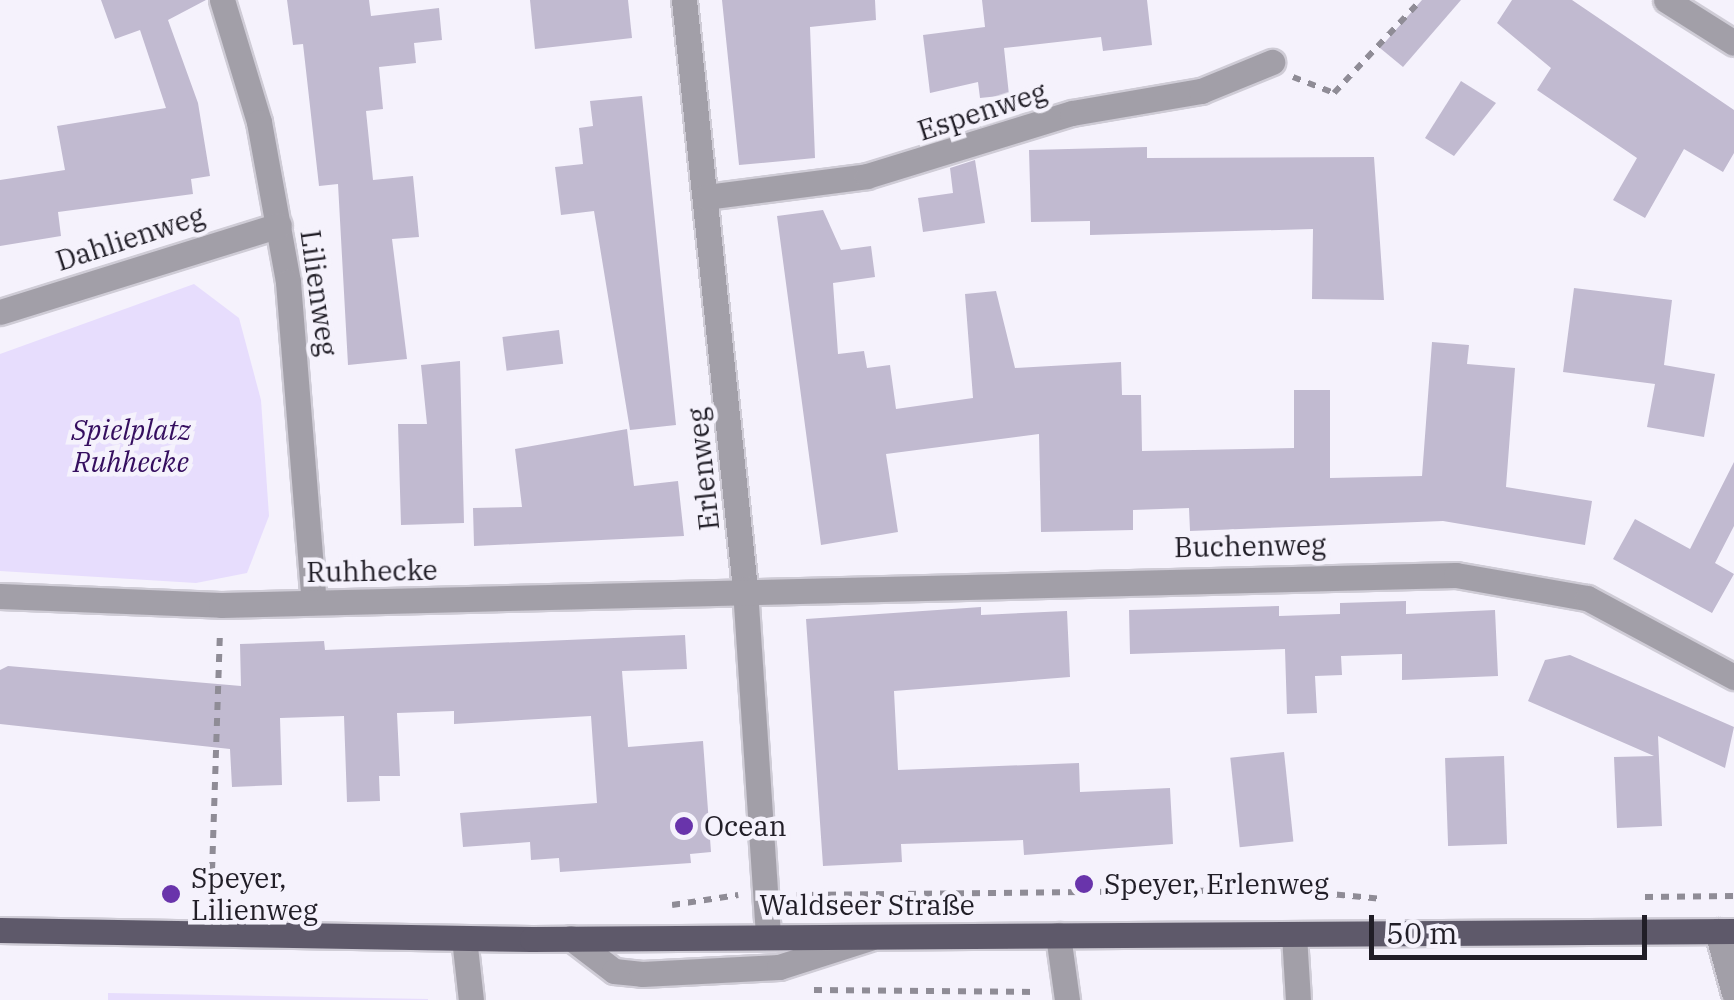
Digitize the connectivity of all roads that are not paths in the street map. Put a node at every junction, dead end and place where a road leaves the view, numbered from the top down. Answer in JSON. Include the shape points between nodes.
{"nodes":[{"id":1,"x":222,"y":0,"type":"edge"},
{"id":2,"x":684,"y":0,"type":"edge"},
{"id":3,"x":1666,"y":0,"type":"edge"},
{"id":4,"x":1734,"y":43,"type":"edge"},
{"id":5,"x":1272,"y":62,"type":"road end"},
{"id":6,"x":706,"y":197,"type":"junction"},
{"id":7,"x":279,"y":226,"type":"junction"},
{"id":8,"x":0,"y":312,"type":"edge"},
{"id":9,"x":745,"y":589,"type":"junction"},
{"id":10,"x":0,"y":596,"type":"edge"},
{"id":11,"x":314,"y":602,"type":"junction"},
{"id":12,"x":1734,"y":677,"type":"edge"},
{"id":13,"x":0,"y":930,"type":"edge"},
{"id":14,"x":1726,"y":932,"type":"edge"},
{"id":15,"x":768,"y":934,"type":"junction"},
{"id":16,"x":877,"y":935,"type":"junction"},
{"id":17,"x":1058,"y":935,"type":"junction"},
{"id":18,"x":1294,"y":935,"type":"junction"},
{"id":19,"x":464,"y":938,"type":"junction"},
{"id":20,"x":571,"y":938,"type":"junction"},
{"id":21,"x":1734,"y":993,"type":"edge"},
{"id":22,"x":1066,"y":995,"type":"edge"},
{"id":23,"x":471,"y":1000,"type":"edge"},
{"id":24,"x":1298,"y":1000,"type":"edge"}],
"edges":[{"from":1,"to":7,"type":"street","name":"Lilienweg"},
{"from":2,"to":6,"type":"street","name":"Erlenweg"},
{"from":3,"to":4,"type":"street"},
{"from":5,"to":6,"type":"street","name":"Espenweg","via":[[1201,91],[1072,113],[866,176]]},
{"from":6,"to":9,"type":"street","name":"Erlenweg"},
{"from":7,"to":8,"type":"street","name":"Dahlienweg"},
{"from":7,"to":11,"type":"street","name":"Lilienweg","via":[[302,389]]},
{"from":9,"to":11,"type":"street","name":"Ruhhecke"},
{"from":9,"to":12,"type":"street","name":"Buchenweg","via":[[1456,575],[1587,598]]},
{"from":9,"to":15,"type":"street","name":"Erlenweg"},
{"from":10,"to":11,"type":"street","name":"Ruhhecke"},
{"from":13,"to":19,"type":"main road","name":"Waldseer Straße"},
{"from":14,"to":18,"type":"main road","name":"Waldseer Straße"},
{"from":14,"to":21,"type":"street"},
{"from":15,"to":16,"type":"main road","name":"Waldseer Straße"},
{"from":15,"to":20,"type":"main road","name":"Waldseer Straße"},
{"from":16,"to":17,"type":"main road","name":"Waldseer Straße"},
{"from":16,"to":20,"type":"street","via":[[779,967],[642,974],[614,970]]},
{"from":17,"to":18,"type":"main road","name":"Waldseer Straße"},
{"from":17,"to":22,"type":"street"},
{"from":18,"to":24,"type":"street"},
{"from":19,"to":20,"type":"main road","name":"Waldseer Straße"},
{"from":19,"to":23,"type":"street"}]}
